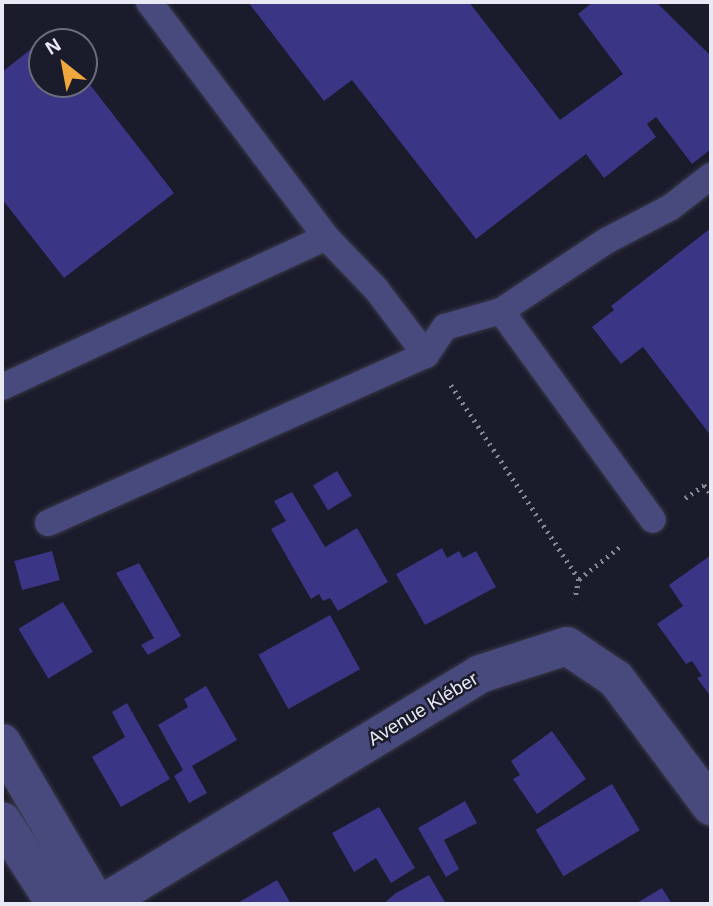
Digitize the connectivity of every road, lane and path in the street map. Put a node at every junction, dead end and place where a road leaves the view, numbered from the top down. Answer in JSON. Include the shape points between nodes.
{"nodes":[{"id":1,"x":149,"y":2,"type":"edge"},
{"id":2,"x":711,"y":176,"type":"edge"},
{"id":3,"x":326,"y":237,"type":"junction"},
{"id":4,"x":500,"y":311,"type":"junction"},
{"id":5,"x":445,"y":327,"type":"junction"},
{"id":6,"x":426,"y":355,"type":"junction"},
{"id":7,"x":2,"y":387,"type":"edge"},
{"id":8,"x":653,"y":520,"type":"joint"},
{"id":9,"x":48,"y":523,"type":"dead end"},
{"id":10,"x":579,"y":579,"type":"junction"},
{"id":11,"x":567,"y":646,"type":"junction"},
{"id":12,"x":2,"y":743,"type":"edge"},
{"id":13,"x":711,"y":806,"type":"edge"},
{"id":14,"x":2,"y":821,"type":"edge"},
{"id":15,"x":97,"y":904,"type":"edge"}],
"edges":[{"from":1,"to":3,"type":"lane"},
{"from":2,"to":4,"type":"lane","via":[[671,207],[606,241]]},
{"from":3,"to":6,"type":"lane","via":[[376,289]]},
{"from":3,"to":7,"type":"lane"},
{"from":4,"to":5,"type":"lane"},
{"from":4,"to":8,"type":"lane"},
{"from":5,"to":6,"type":"lane"},
{"from":5,"to":10,"type":"path","via":[[452,388]]},
{"from":6,"to":9,"type":"lane"},
{"from":8,"to":10,"type":"path"},
{"from":10,"to":11,"type":"path"},
{"from":11,"to":13,"type":"street","via":[[616,679]]},
{"from":11,"to":15,"type":"street","name":"Avenue Kléber","via":[[480,674]]},
{"from":12,"to":15,"type":"street"},
{"from":14,"to":15,"type":"street","via":[[46,888]]}]}
